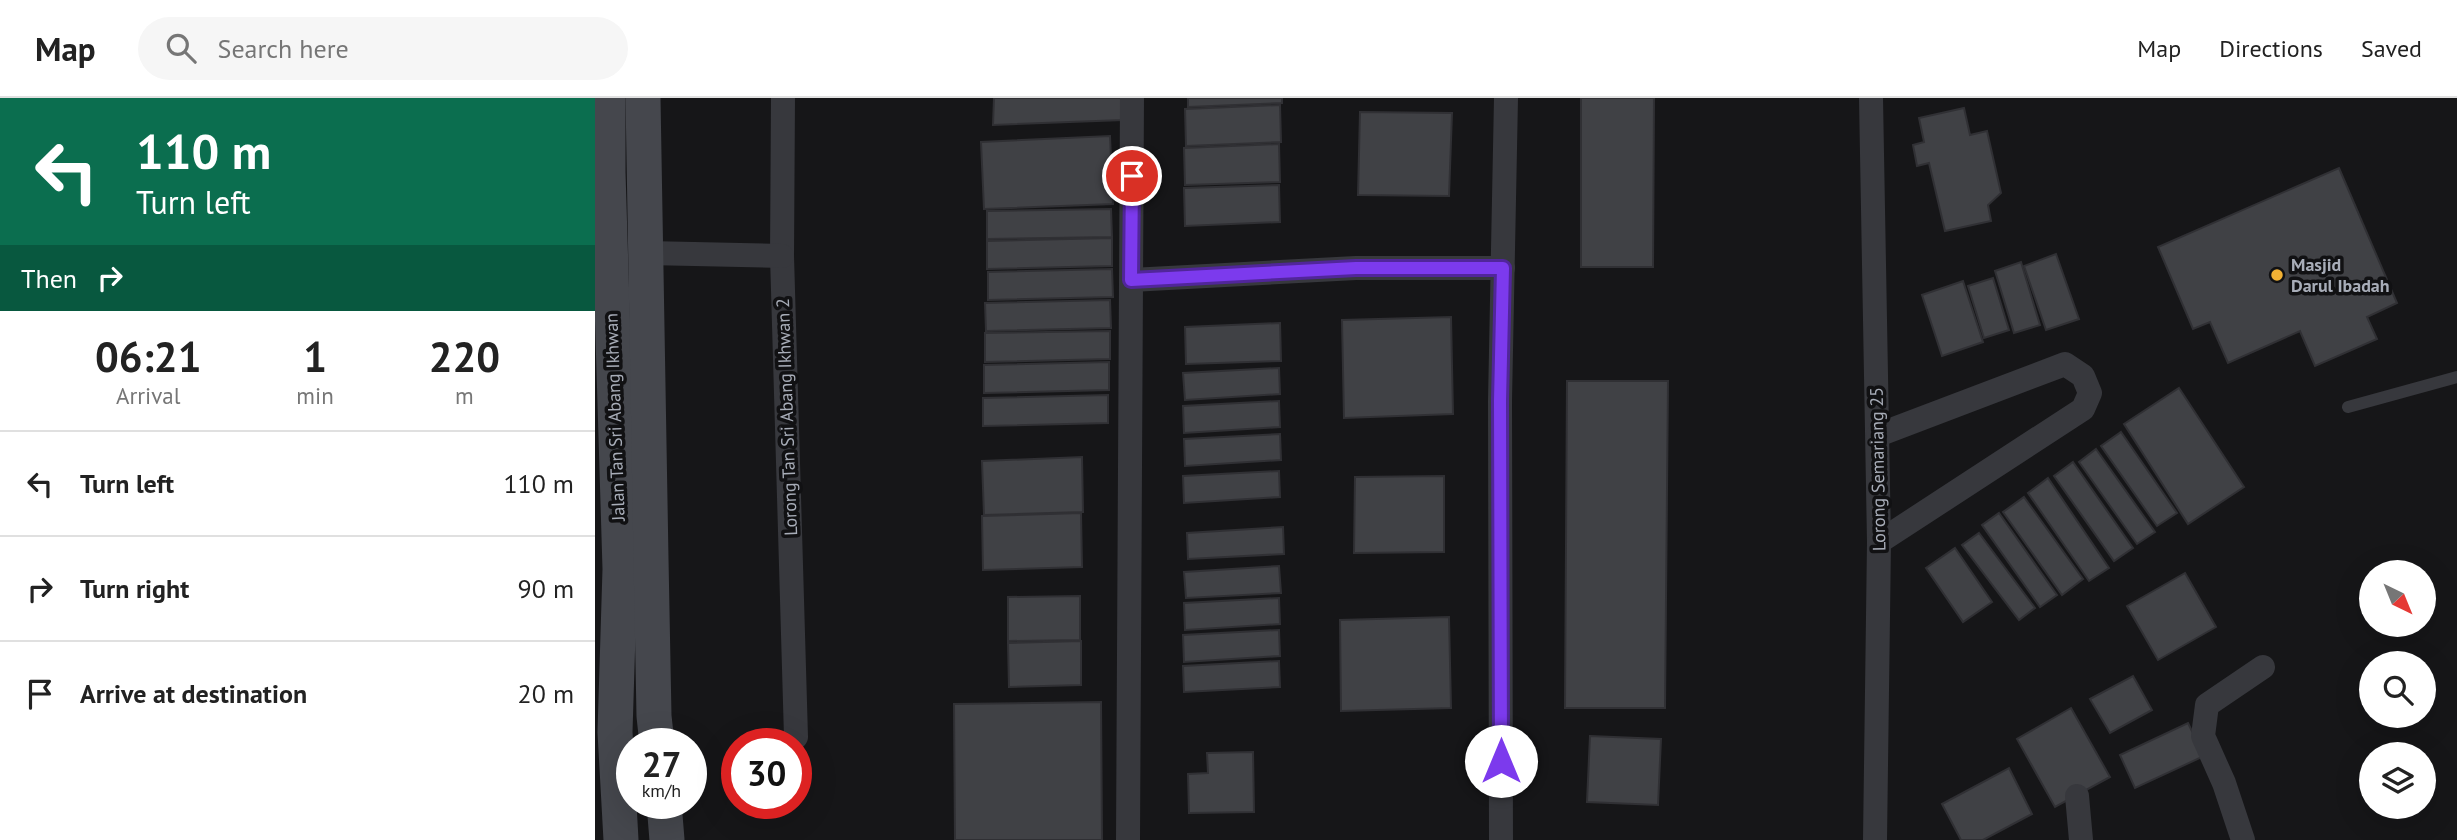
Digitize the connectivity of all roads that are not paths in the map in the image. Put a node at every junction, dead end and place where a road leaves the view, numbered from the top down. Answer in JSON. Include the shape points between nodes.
{"nodes":[{"id":1,"x":608,"y":98,"type":"edge"},
{"id":2,"x":643,"y":98,"type":"edge"},
{"id":3,"x":783,"y":98,"type":"edge"},
{"id":4,"x":1132,"y":98,"type":"edge"},
{"id":5,"x":1506,"y":98,"type":"edge"},
{"id":6,"x":1871,"y":98,"type":"edge"},
{"id":7,"x":602,"y":185,"type":"edge"},
{"id":8,"x":647,"y":253,"type":"junction"},
{"id":9,"x":782,"y":256,"type":"junction"},
{"id":10,"x":1503,"y":268,"type":"junction"},
{"id":11,"x":1131,"y":280,"type":"junction"},
{"id":12,"x":2457,"y":377,"type":"edge"},
{"id":13,"x":2347,"y":407,"type":"dead end"},
{"id":14,"x":1878,"y":435,"type":"junction"},
{"id":15,"x":1879,"y":542,"type":"junction"},
{"id":16,"x":635,"y":564,"type":"junction"},
{"id":17,"x":2263,"y":667,"type":"dead end"},
{"id":18,"x":656,"y":728,"type":"edge"},
{"id":19,"x":796,"y":728,"type":"edge"},
{"id":20,"x":615,"y":732,"type":"junction"},
{"id":21,"x":595,"y":782,"type":"edge"},
{"id":22,"x":2077,"y":796,"type":"dead end"},
{"id":23,"x":665,"y":819,"type":"edge"},
{"id":24,"x":621,"y":840,"type":"edge"},
{"id":25,"x":667,"y":840,"type":"edge"},
{"id":26,"x":1128,"y":840,"type":"edge"},
{"id":27,"x":1501,"y":840,"type":"edge"},
{"id":28,"x":1875,"y":840,"type":"edge"},
{"id":29,"x":2081,"y":840,"type":"edge"},
{"id":30,"x":2243,"y":840,"type":"edge"}],
"edges":[{"from":1,"to":7,"type":"street","name":"Jalan Tan Sri Abang Ikhwan"},
{"from":2,"to":8,"type":"street","name":"Jalan Tan Sri Abang Ikhwan"},
{"from":3,"to":9,"type":"street","name":"Lorong Tan Sri Abang Ikhwan 2"},
{"from":4,"to":11,"type":"street"},
{"from":5,"to":10,"type":"street"},
{"from":6,"to":14,"type":"street","name":"Lorong Semariang 25"},
{"from":7,"to":16,"type":"street","name":"Jalan Tan Sri Abang Ikhwan"},
{"from":8,"to":9,"type":"street"},
{"from":8,"to":16,"type":"street","name":"Jalan Tan Sri Abang Ikhwan"},
{"from":9,"to":19,"type":"street","name":"Lorong Tan Sri Abang Ikhwan 2"},
{"from":10,"to":11,"type":"street","via":[[1356,268]]},
{"from":10,"to":27,"type":"street"},
{"from":11,"to":26,"type":"street"},
{"from":12,"to":13,"type":"lane"},
{"from":14,"to":15,"type":"street","name":"Lorong Semariang 25"},
{"from":14,"to":15,"type":"street","via":[[2066,364],[2083,376],[2089,393],[2083,409]]},
{"from":15,"to":28,"type":"street","name":"Lorong Semariang 25"},
{"from":16,"to":18,"type":"street"},
{"from":16,"to":20,"type":"street"},
{"from":17,"to":30,"type":"street","via":[[2207,705],[2203,736]]},
{"from":20,"to":21,"type":"street","via":[[605,768]]},
{"from":20,"to":24,"type":"street"},
{"from":22,"to":29,"type":"street"},
{"from":23,"to":25,"type":"street"}]}
